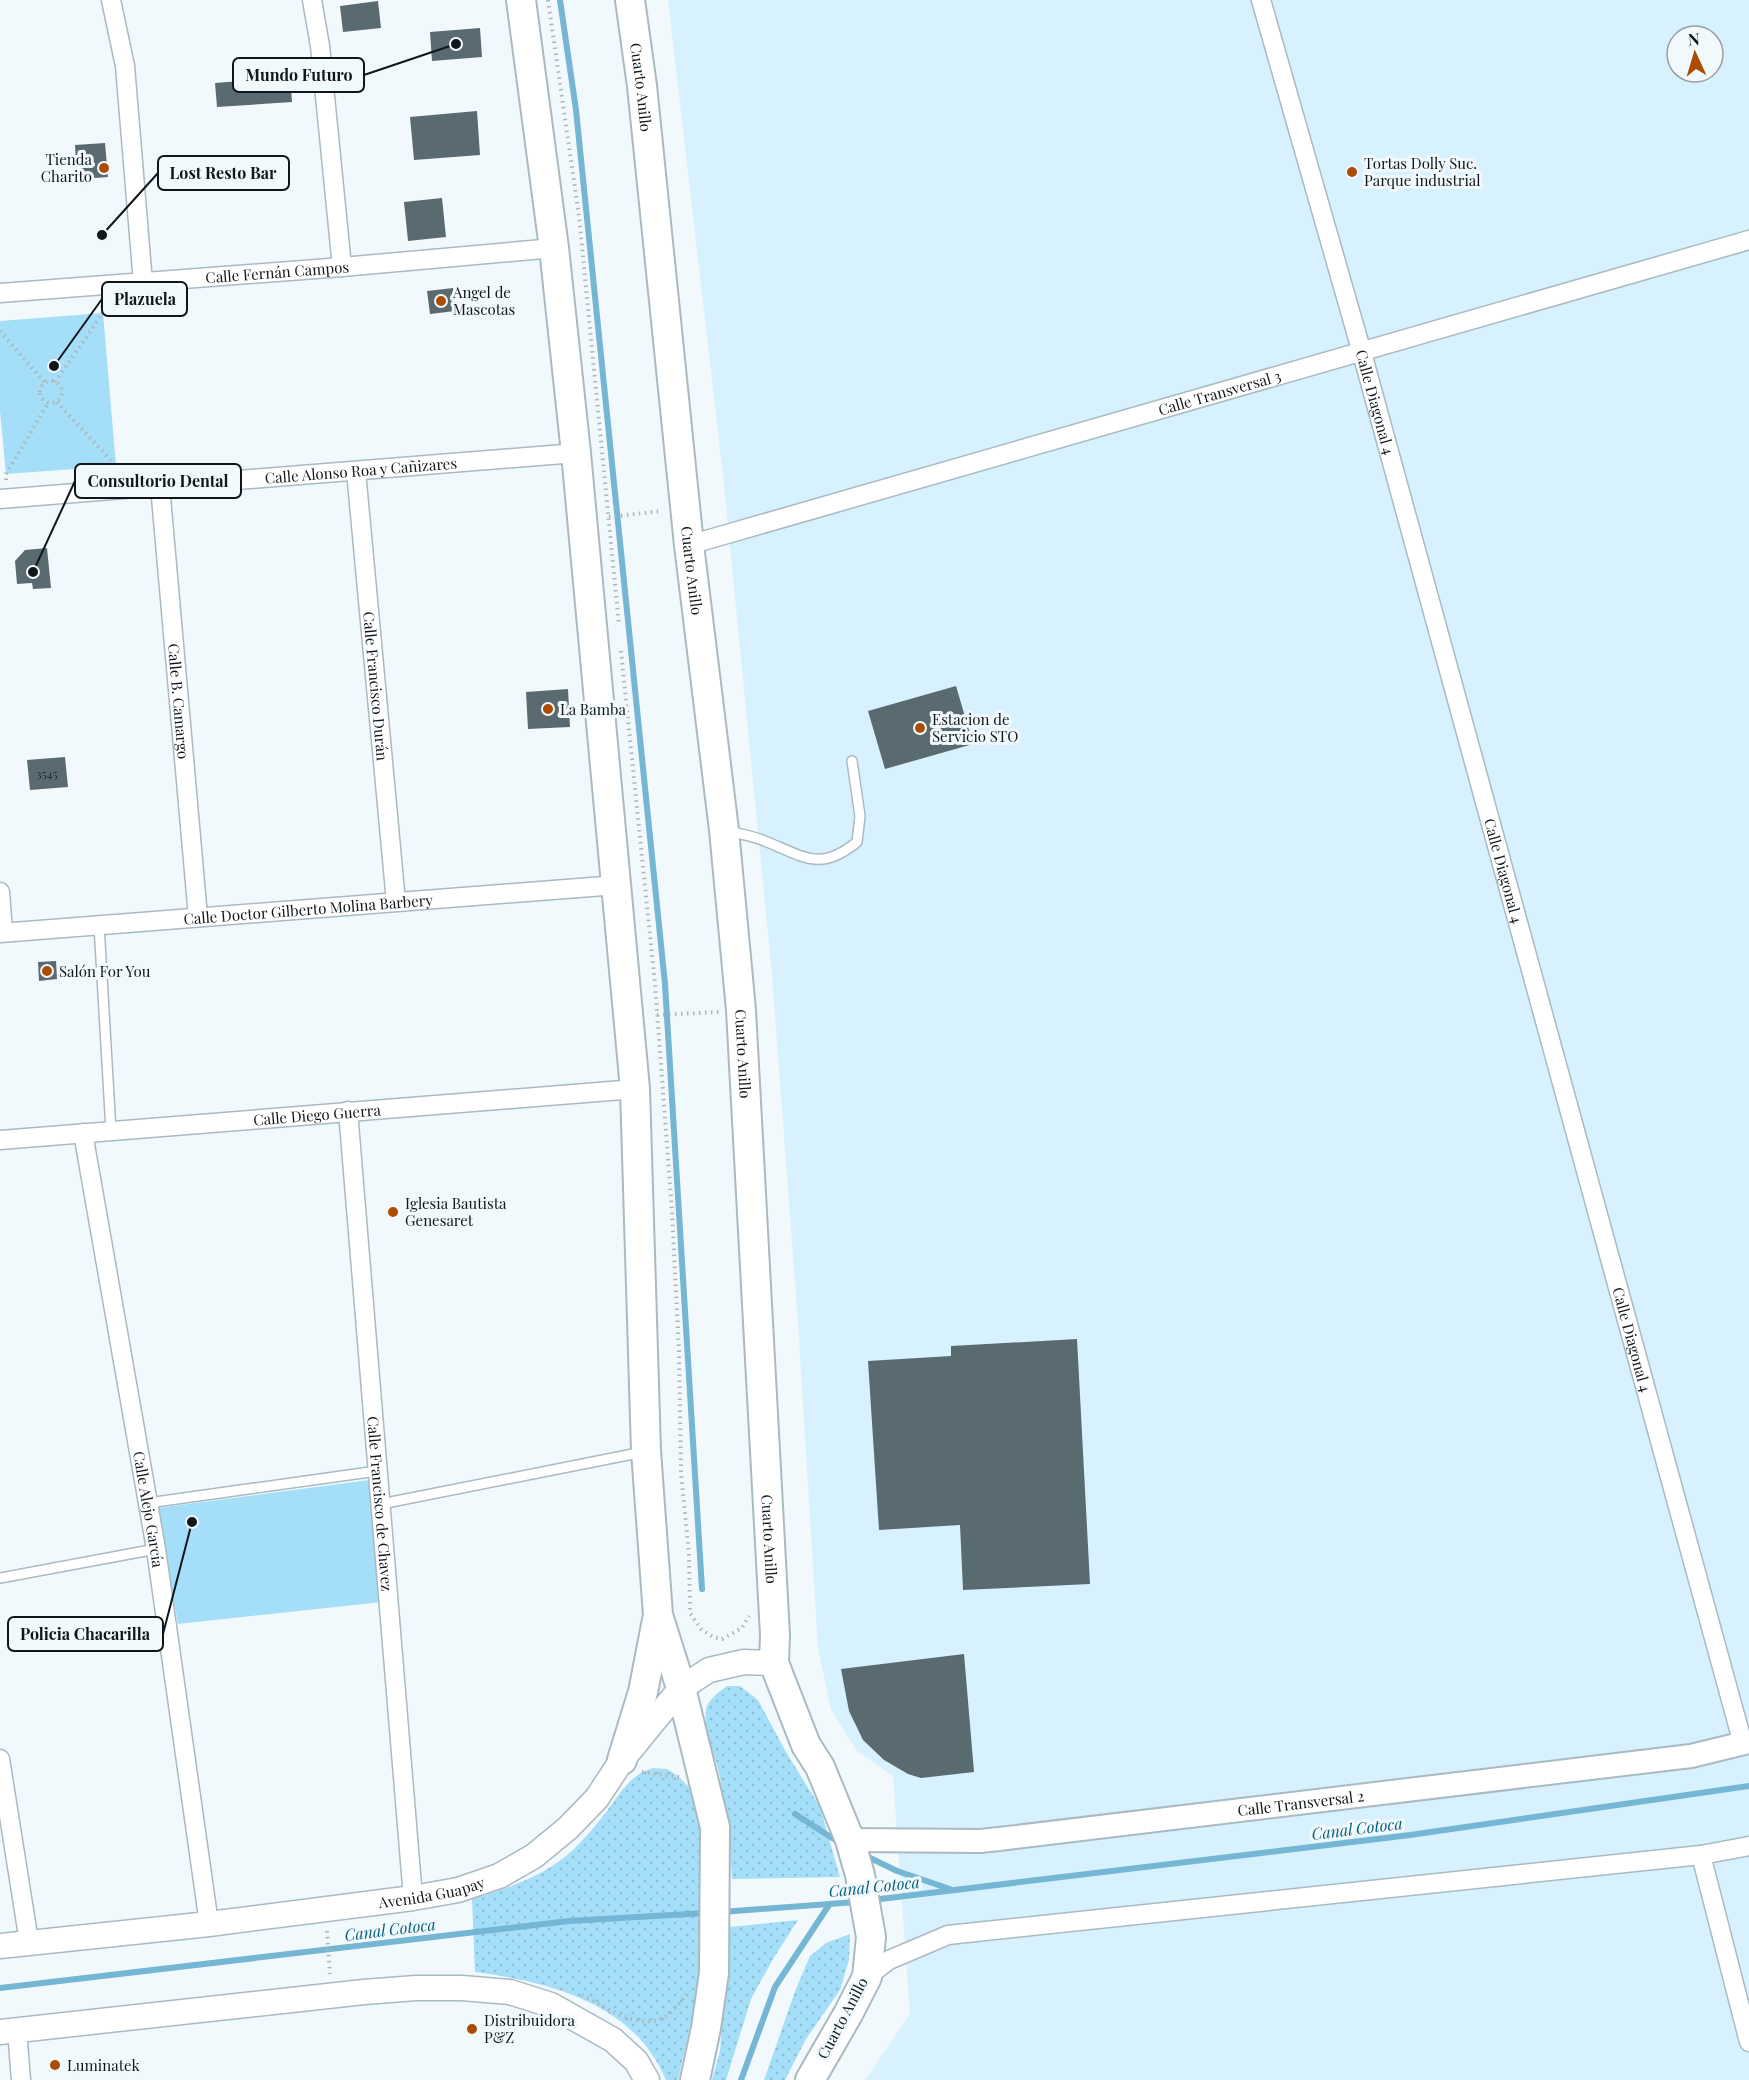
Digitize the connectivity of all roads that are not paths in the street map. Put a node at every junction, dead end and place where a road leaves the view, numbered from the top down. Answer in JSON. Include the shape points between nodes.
{"nodes":[{"id":1,"x":111,"y":0,"type":"edge"},
{"id":2,"x":312,"y":0,"type":"edge"},
{"id":3,"x":521,"y":0,"type":"edge"},
{"id":4,"x":630,"y":0,"type":"edge"},
{"id":5,"x":1261,"y":0,"type":"edge"},
{"id":6,"x":1749,"y":240,"type":"edge"},
{"id":7,"x":554,"y":248,"type":"junction"},
{"id":8,"x":342,"y":267,"type":"junction"},
{"id":9,"x":143,"y":283,"type":"junction"},
{"id":10,"x":0,"y":293,"type":"edge"},
{"id":11,"x":1362,"y":353,"type":"junction"},
{"id":12,"x":576,"y":453,"type":"junction"},
{"id":13,"x":356,"y":471,"type":"junction"},
{"id":14,"x":160,"y":486,"type":"junction"},
{"id":15,"x":3,"y":499,"type":"edge"},
{"id":16,"x":689,"y":545,"type":"junction"},
{"id":17,"x":852,"y":761,"type":"dead end"},
{"id":18,"x":724,"y":830,"type":"junction"},
{"id":19,"x":617,"y":885,"type":"junction"},
{"id":20,"x":0,"y":892,"type":"edge"},
{"id":21,"x":396,"y":902,"type":"junction"},
{"id":22,"x":198,"y":917,"type":"junction"},
{"id":23,"x":99,"y":925,"type":"junction"},
{"id":24,"x":1,"y":932,"type":"edge"},
{"id":25,"x":635,"y":1089,"type":"junction"},
{"id":26,"x":348,"y":1111,"type":"junction"},
{"id":27,"x":111,"y":1131,"type":"junction"},
{"id":28,"x":83,"y":1133,"type":"junction"},
{"id":29,"x":0,"y":1140,"type":"edge"},
{"id":30,"x":646,"y":1451,"type":"junction"},
{"id":31,"x":377,"y":1472,"type":"junction"},
{"id":32,"x":148,"y":1503,"type":"junction"},
{"id":33,"x":381,"y":1504,"type":"junction"},
{"id":34,"x":156,"y":1549,"type":"junction"},
{"id":35,"x":0,"y":1578,"type":"edge"},
{"id":36,"x":658,"y":1615,"type":"junction"},
{"id":37,"x":774,"y":1663,"type":"junction"},
{"id":38,"x":681,"y":1688,"type":"junction"},
{"id":39,"x":1746,"y":1743,"type":"edge"},
{"id":40,"x":0,"y":1759,"type":"edge"},
{"id":41,"x":622,"y":1760,"type":"junction"},
{"id":42,"x":850,"y":1840,"type":"junction"},
{"id":43,"x":1749,"y":1846,"type":"edge"},
{"id":44,"x":1701,"y":1855,"type":"junction"},
{"id":45,"x":413,"y":1898,"type":"junction"},
{"id":46,"x":209,"y":1924,"type":"junction"},
{"id":47,"x":29,"y":1942,"type":"junction"},
{"id":48,"x":0,"y":1947,"type":"edge"},
{"id":49,"x":867,"y":1977,"type":"junction"},
{"id":50,"x":8,"y":2031,"type":"edge"},
{"id":51,"x":1749,"y":2042,"type":"edge"},
{"id":52,"x":21,"y":2080,"type":"edge"},
{"id":53,"x":647,"y":2080,"type":"edge"},
{"id":54,"x":695,"y":2080,"type":"edge"},
{"id":55,"x":810,"y":2080,"type":"edge"}],
"edges":[{"from":1,"to":9,"type":"street","via":[[125,66]]},
{"from":2,"to":8,"type":"street"},
{"from":3,"to":7,"type":"highway"},
{"from":4,"to":16,"type":"highway","name":"Cuarto Anillo"},
{"from":5,"to":11,"type":"street","name":"Calle Diagonal 4"},
{"from":6,"to":11,"type":"street","name":"Calle Transversal 3"},
{"from":7,"to":8,"type":"street","name":"Calle Fernán Campos"},
{"from":7,"to":12,"type":"highway"},
{"from":8,"to":9,"type":"street","name":"Calle Fernán Campos"},
{"from":9,"to":10,"type":"street","name":"Calle Fernán Campos"},
{"from":11,"to":16,"type":"street","name":"Calle Transversal 3"},
{"from":11,"to":39,"type":"street","name":"Calle Diagonal 4"},
{"from":12,"to":13,"type":"street","name":"Calle Alonso Roa y Cañizares"},
{"from":12,"to":19,"type":"highway"},
{"from":13,"to":14,"type":"street","name":"Calle Alonso Roa y Cañizares"},
{"from":13,"to":21,"type":"street","name":"Calle Francisco Durán"},
{"from":14,"to":15,"type":"street","name":"Calle Alonso Roa y Cañizares"},
{"from":14,"to":22,"type":"street","name":"Calle B. Camargo"},
{"from":16,"to":18,"type":"highway","name":"Cuarto Anillo"},
{"from":17,"to":18,"type":"lane","via":[[860,816],[857,842],[841,855],[819,860],[800,857],[766,841]]},
{"from":18,"to":37,"type":"highway","name":"Cuarto Anillo","via":[[741,1010]]},
{"from":19,"to":21,"type":"street","name":"Calle Doctor Gilberto Molina Barbery"},
{"from":19,"to":25,"type":"highway"},
{"from":20,"to":24,"type":"street"},
{"from":21,"to":22,"type":"street","name":"Calle Doctor Gilberto Molina Barbery"},
{"from":22,"to":23,"type":"street","name":"Calle Doctor Gilberto Molina Barbery"},
{"from":23,"to":24,"type":"street","name":"Calle Doctor Gilberto Molina Barbery"},
{"from":23,"to":27,"type":"lane"},
{"from":25,"to":26,"type":"street","name":"Calle Diego Guerra"},
{"from":25,"to":30,"type":"highway"},
{"from":26,"to":27,"type":"street","name":"Calle Diego Guerra"},
{"from":26,"to":31,"type":"street","name":"Calle Francisco de Chavez"},
{"from":27,"to":28,"type":"street","name":"Calle Diego Guerra"},
{"from":28,"to":29,"type":"street","name":"Calle Diego Guerra"},
{"from":28,"to":32,"type":"street","name":"Calle Alejo García"},
{"from":30,"to":33,"type":"lane"},
{"from":30,"to":36,"type":"highway"},
{"from":31,"to":32,"type":"lane"},
{"from":31,"to":33,"type":"street","name":"Calle Francisco de Chavez"},
{"from":32,"to":34,"type":"street","name":"Calle Alejo García"},
{"from":33,"to":45,"type":"street","name":"Calle Francisco de Chavez"},
{"from":34,"to":35,"type":"lane"},
{"from":34,"to":46,"type":"street","name":"Calle Alejo García"},
{"from":36,"to":38,"type":"highway"},
{"from":36,"to":41,"type":"highway","via":[[643,1692]]},
{"from":37,"to":38,"type":"main road","name":"Avenida Guapay","via":[[744,1662],[709,1670]]},
{"from":37,"to":42,"type":"highway","name":"Cuarto Anillo"},
{"from":38,"to":41,"type":"main road","name":"Avenida Guapay"},
{"from":38,"to":54,"type":"highway","via":[[715,1827],[714,1973]]},
{"from":39,"to":42,"type":"street","name":"Calle Transversal 2","via":[[1691,1756],[999,1839]]},
{"from":40,"to":47,"type":"street"},
{"from":41,"to":45,"type":"main road","name":"Avenida Guapay","via":[[597,1798],[534,1856],[499,1876],[458,1890]]},
{"from":42,"to":49,"type":"highway","name":"Cuarto Anillo","via":[[871,1937]]},
{"from":43,"to":44,"type":"street"},
{"from":44,"to":49,"type":"street","via":[[948,1935],[889,1960]]},
{"from":44,"to":51,"type":"street"},
{"from":45,"to":46,"type":"main road","name":"Avenida Guapay"},
{"from":46,"to":47,"type":"main road","name":"Avenida Guapay"},
{"from":47,"to":48,"type":"main road","name":"Avenida Guapay"},
{"from":49,"to":55,"type":"highway","name":"Cuarto Anillo"},
{"from":50,"to":52,"type":"street"},
{"from":50,"to":53,"type":"main road","via":[[364,1992],[462,1988],[510,1992],[551,2005],[613,2040],[636,2061]]}]}
